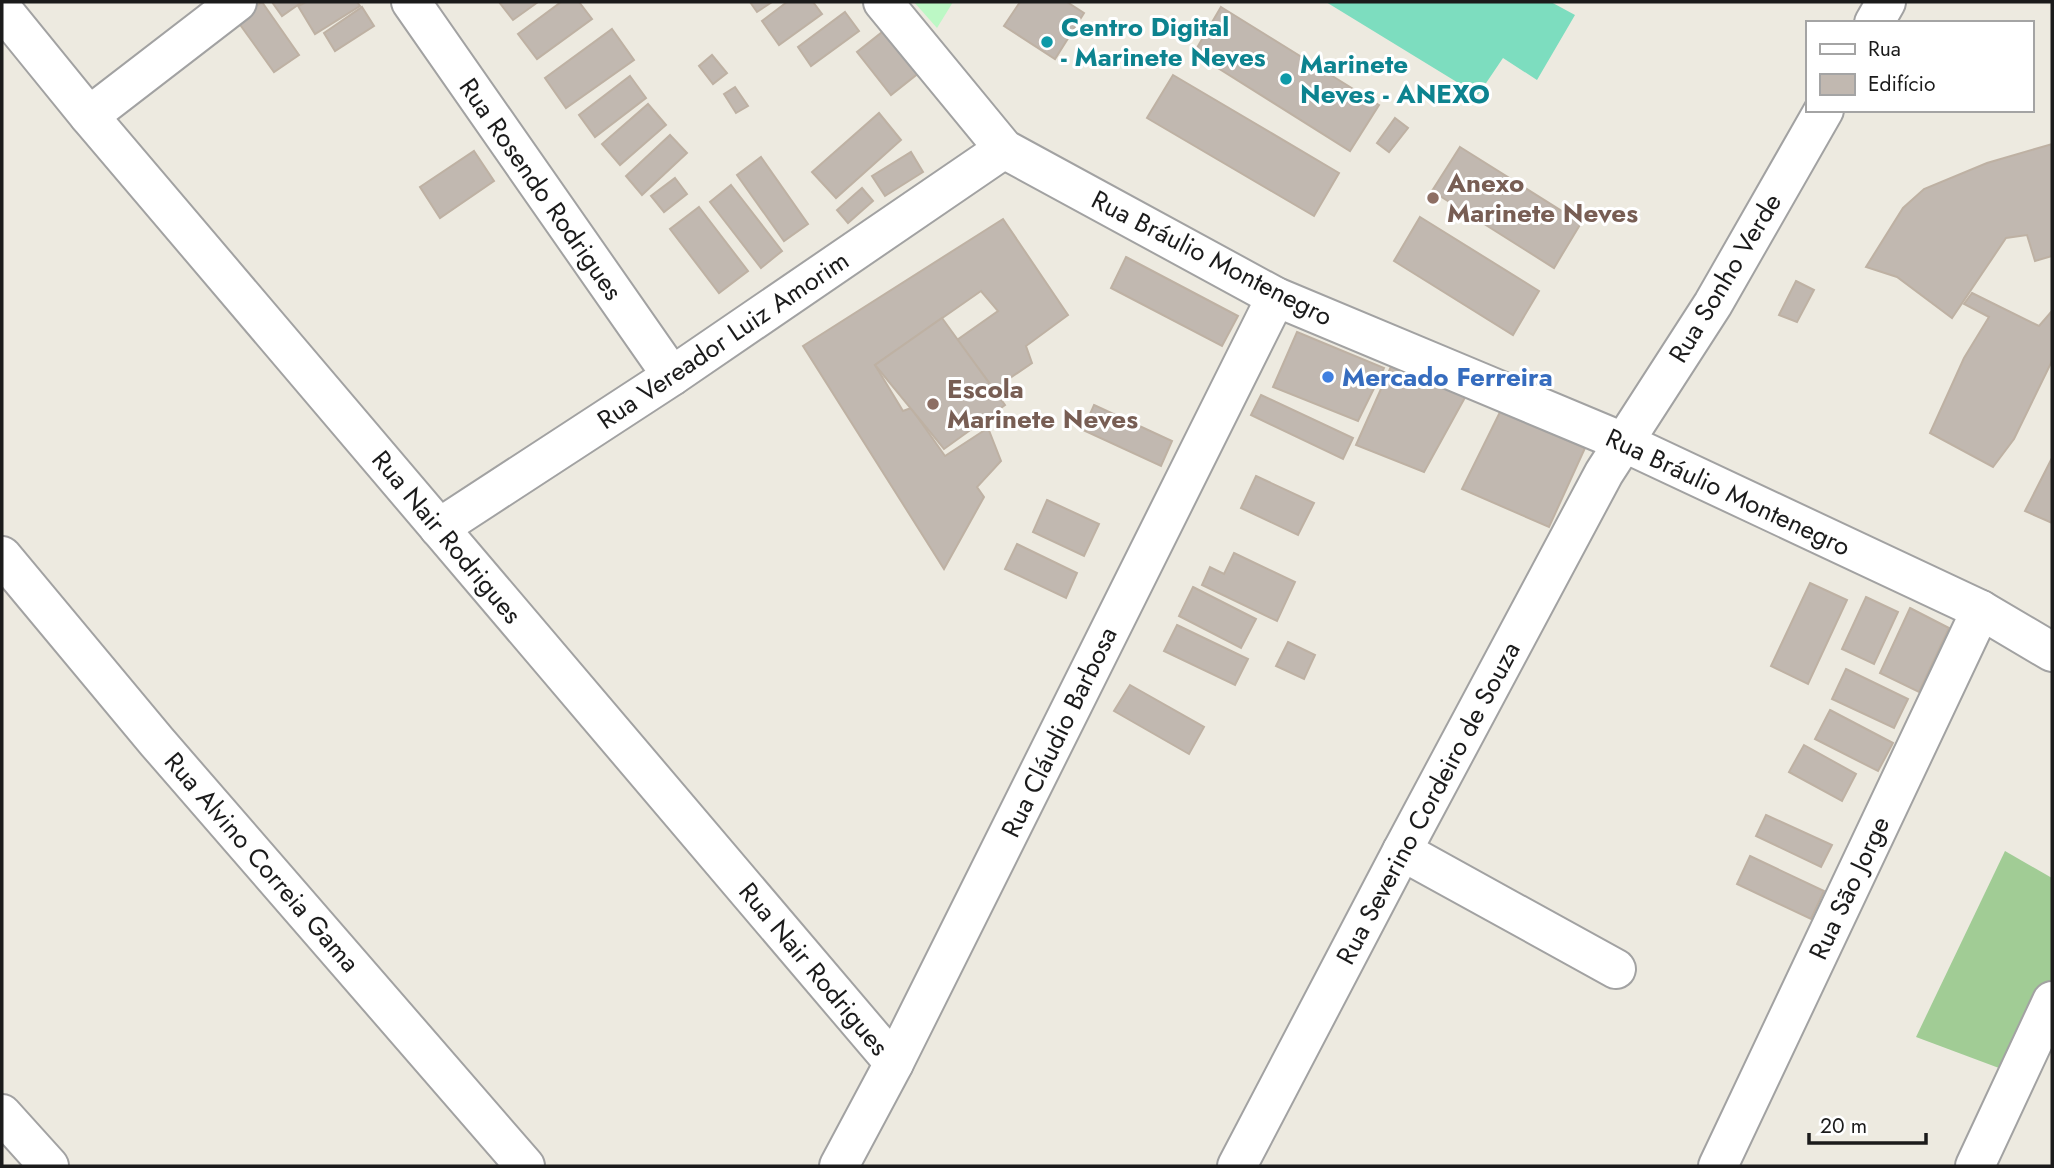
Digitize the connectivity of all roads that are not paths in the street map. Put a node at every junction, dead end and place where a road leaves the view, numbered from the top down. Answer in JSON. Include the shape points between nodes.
{"nodes":[{"id":1,"x":237,"y":2,"type":"edge"},
{"id":2,"x":411,"y":2,"type":"edge"},
{"id":3,"x":883,"y":2,"type":"edge"},
{"id":4,"x":1886,"y":2,"type":"edge"},
{"id":5,"x":2,"y":9,"type":"edge"},
{"id":6,"x":1875,"y":21,"type":"edge"},
{"id":7,"x":1823,"y":112,"type":"edge"},
{"id":8,"x":89,"y":116,"type":"junction"},
{"id":9,"x":1004,"y":149,"type":"junction"},
{"id":10,"x":1276,"y":297,"type":"junction"},
{"id":11,"x":672,"y":376,"type":"junction"},
{"id":12,"x":1623,"y":442,"type":"junction"},
{"id":13,"x":439,"y":527,"type":"junction"},
{"id":14,"x":2,"y":556,"type":"edge"},
{"id":15,"x":1981,"y":610,"type":"junction"},
{"id":16,"x":2052,"y":652,"type":"edge"},
{"id":17,"x":1402,"y":851,"type":"junction"},
{"id":18,"x":1616,"y":969,"type":"dead end"},
{"id":19,"x":2052,"y":1001,"type":"edge"},
{"id":20,"x":894,"y":1063,"type":"junction"},
{"id":21,"x":2,"y":1114,"type":"edge"},
{"id":22,"x":49,"y":1166,"type":"edge"},
{"id":23,"x":525,"y":1166,"type":"edge"},
{"id":24,"x":839,"y":1166,"type":"edge"},
{"id":25,"x":1237,"y":1166,"type":"edge"},
{"id":26,"x":1718,"y":1166,"type":"edge"},
{"id":27,"x":1975,"y":1166,"type":"edge"}],
"edges":[{"from":1,"to":8,"type":"street"},
{"from":2,"to":11,"type":"street","name":"Rua Rosendo Rodrigues"},
{"from":3,"to":9,"type":"street","name":"Rua Bráulio Montenegro"},
{"from":4,"to":6,"type":"street"},
{"from":5,"to":8,"type":"street","name":"Rua Nair Rodrigues"},
{"from":7,"to":12,"type":"street","name":"Rua Sonho Verde","via":[[1713,304]]},
{"from":8,"to":13,"type":"street","name":"Rua Nair Rodrigues"},
{"from":9,"to":10,"type":"street","name":"Rua Bráulio Montenegro"},
{"from":9,"to":11,"type":"street","name":"Rua Vereador Luiz Amorim"},
{"from":10,"to":12,"type":"street","name":"Rua Bráulio Montenegro"},
{"from":10,"to":20,"type":"street","name":"Rua Cláudio Barbosa"},
{"from":11,"to":13,"type":"street","name":"Rua Vereador Luiz Amorim"},
{"from":12,"to":15,"type":"street","name":"Rua Bráulio Montenegro"},
{"from":12,"to":17,"type":"street","name":"Rua Severino Cordeiro de Souza"},
{"from":13,"to":20,"type":"street","name":"Rua Nair Rodrigues"},
{"from":14,"to":23,"type":"street","name":"Rua Alvino Correia Gama"},
{"from":15,"to":16,"type":"street","name":"Rua Bráulio Montenegro"},
{"from":15,"to":26,"type":"street","name":"Rua São Jorge"},
{"from":17,"to":18,"type":"street"},
{"from":17,"to":25,"type":"street","name":"Rua Severino Cordeiro de Souza"},
{"from":19,"to":27,"type":"street"},
{"from":20,"to":24,"type":"street","name":"Rua Cláudio Barbosa"},
{"from":21,"to":22,"type":"street"}]}
